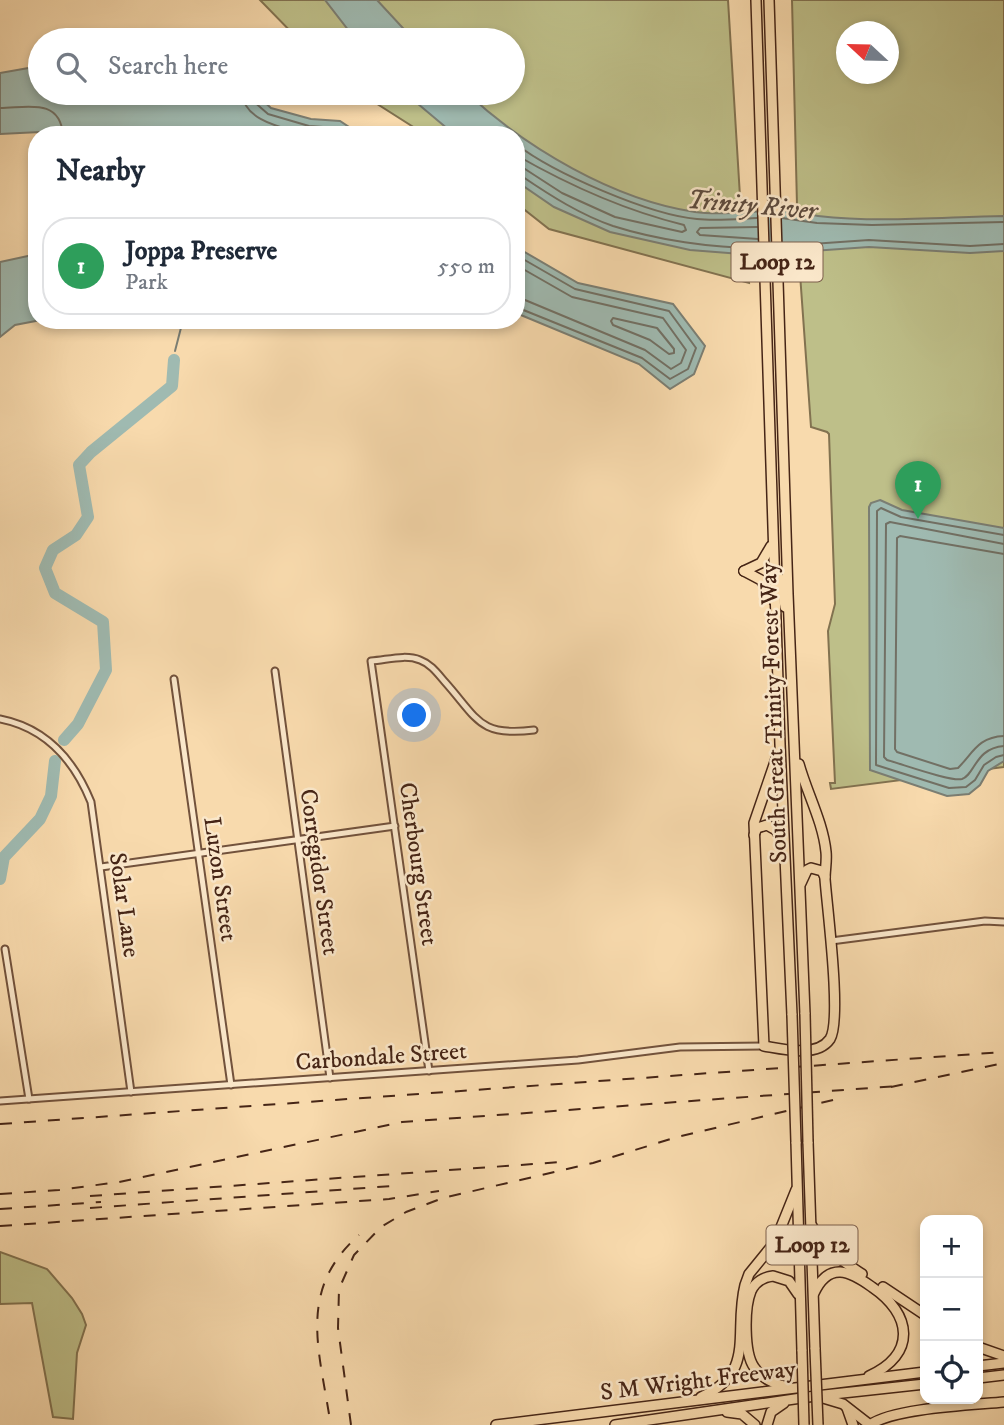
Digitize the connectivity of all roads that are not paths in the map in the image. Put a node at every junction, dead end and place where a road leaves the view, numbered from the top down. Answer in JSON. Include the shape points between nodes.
{"nodes":[{"id":1,"x":757,"y":0,"type":"edge"},
{"id":2,"x":769,"y":0,"type":"edge"},
{"id":3,"x":773,"y":541,"type":"junction"},
{"id":4,"x":774,"y":572,"type":"junction"},
{"id":5,"x":775,"y":603,"type":"junction"},
{"id":6,"x":789,"y":618,"type":"junction"},
{"id":7,"x":275,"y":671,"type":"dead end"},
{"id":8,"x":174,"y":678,"type":"dead end"},
{"id":9,"x":0,"y":719,"type":"edge"},
{"id":10,"x":534,"y":730,"type":"dead end"},
{"id":11,"x":779,"y":744,"type":"junction"},
{"id":12,"x":795,"y":753,"type":"junction"},
{"id":13,"x":395,"y":826,"type":"junction"},
{"id":14,"x":754,"y":835,"type":"junction"},
{"id":15,"x":297,"y":840,"type":"junction"},
{"id":16,"x":785,"y":849,"type":"junction"},
{"id":17,"x":199,"y":854,"type":"junction"},
{"id":18,"x":101,"y":867,"type":"junction"},
{"id":19,"x":825,"y":877,"type":"junction"},
{"id":20,"x":800,"y":884,"type":"junction"},
{"id":21,"x":1004,"y":922,"type":"edge"},
{"id":22,"x":831,"y":941,"type":"junction"},
{"id":23,"x":5,"y":949,"type":"dead end"},
{"id":24,"x":764,"y":1046,"type":"junction"},
{"id":25,"x":429,"y":1071,"type":"junction"},
{"id":26,"x":330,"y":1078,"type":"junction"},
{"id":27,"x":230,"y":1085,"type":"junction"},
{"id":28,"x":131,"y":1092,"type":"junction"},
{"id":29,"x":29,"y":1099,"type":"junction"},
{"id":30,"x":0,"y":1101,"type":"edge"},
{"id":31,"x":796,"y":1190,"type":"junction"},
{"id":32,"x":811,"y":1223,"type":"junction"},
{"id":33,"x":813,"y":1294,"type":"junction"},
{"id":34,"x":799,"y":1298,"type":"junction"},
{"id":35,"x":920,"y":1312,"type":"edge"},
{"id":36,"x":983,"y":1349,"type":"edge"},
{"id":37,"x":1004,"y":1356,"type":"edge"},
{"id":38,"x":1004,"y":1363,"type":"edge"},
{"id":39,"x":983,"y":1365,"type":"edge"},
{"id":40,"x":920,"y":1373,"type":"edge"},
{"id":41,"x":1004,"y":1375,"type":"edge"},
{"id":42,"x":983,"y":1377,"type":"edge"},
{"id":43,"x":863,"y":1379,"type":"junction"},
{"id":44,"x":920,"y":1385,"type":"edge"},
{"id":45,"x":792,"y":1389,"type":"junction"},
{"id":46,"x":815,"y":1396,"type":"junction"},
{"id":47,"x":786,"y":1401,"type":"junction"},
{"id":48,"x":690,"y":1402,"type":"junction"},
{"id":49,"x":1004,"y":1402,"type":"edge"},
{"id":50,"x":843,"y":1404,"type":"junction"},
{"id":51,"x":715,"y":1411,"type":"junction"},
{"id":52,"x":867,"y":1424,"type":"edge"},
{"id":53,"x":496,"y":1425,"type":"edge"},
{"id":54,"x":615,"y":1425,"type":"edge"},
{"id":55,"x":755,"y":1425,"type":"edge"},
{"id":56,"x":767,"y":1425,"type":"edge"},
{"id":57,"x":804,"y":1425,"type":"edge"},
{"id":58,"x":818,"y":1425,"type":"edge"},
{"id":59,"x":853,"y":1425,"type":"edge"}],
"edges":[{"from":1,"to":3,"type":"main road","name":"South Great Trinity Forest Way","number":"Loop 12"},
{"from":2,"to":6,"type":"main road","name":"South Great Trinity Forest Way","number":"Loop 12"},
{"from":3,"to":4,"type":"main road","name":"South Great Trinity Forest Way","number":"Loop 12"},
{"from":3,"to":5,"type":"main road","via":[[761,563],[744,572],[761,580]]},
{"from":4,"to":5,"type":"main road","name":"South Great Trinity Forest Way","number":"Loop 12"},
{"from":4,"to":6,"type":"main road"},
{"from":5,"to":11,"type":"main road","name":"South Great Trinity Forest Way","number":"Loop 12"},
{"from":6,"to":12,"type":"main road","name":"South Great Trinity Forest Way","number":"Loop 12"},
{"from":7,"to":15,"type":"street","name":"Corregidor Street"},
{"from":8,"to":17,"type":"street","name":"Luzon Street"},
{"from":9,"to":18,"type":"street","name":"Solar Lane","via":[[46,738],[71,762],[91,802]]},
{"from":10,"to":13,"type":"street","name":"Cherbourg Street","via":[[490,730],[418,659],[371,661]]},
{"from":11,"to":14,"type":"main road","via":[[755,815]]},
{"from":11,"to":16,"type":"main road","name":"South Great Trinity Forest Way","number":"Loop 12"},
{"from":12,"to":19,"type":"main road","via":[[823,836]]},
{"from":12,"to":20,"type":"main road","name":"South Great Trinity Forest Way","number":"Loop 12"},
{"from":13,"to":15,"type":"street"},
{"from":13,"to":25,"type":"street","name":"Cherbourg Street"},
{"from":14,"to":16,"type":"main road","via":[[762,825],[772,826]]},
{"from":14,"to":24,"type":"main road"},
{"from":15,"to":17,"type":"street"},
{"from":15,"to":26,"type":"street","name":"Corregidor Street"},
{"from":16,"to":31,"type":"main road","name":"South Great Trinity Forest Way","number":"Loop 12","bridge":true},
{"from":17,"to":18,"type":"street"},
{"from":17,"to":27,"type":"street","name":"Luzon Street"},
{"from":18,"to":28,"type":"street","name":"Solar Lane"},
{"from":19,"to":20,"type":"main road","via":[[811,868]]},
{"from":19,"to":22,"type":"main road"},
{"from":20,"to":32,"type":"main road","name":"South Great Trinity Forest Way","number":"Loop 12","bridge":true},
{"from":21,"to":22,"type":"street"},
{"from":22,"to":24,"type":"main road","via":[[834,1020],[829,1040],[811,1050]]},
{"from":23,"to":29,"type":"street"},
{"from":24,"to":25,"type":"street","name":"Carbondale Street","via":[[680,1047]]},
{"from":25,"to":26,"type":"street","name":"Carbondale Street"},
{"from":26,"to":27,"type":"street","name":"Carbondale Street"},
{"from":27,"to":28,"type":"street","name":"Carbondale Street"},
{"from":28,"to":29,"type":"street","name":"Carbondale Street"},
{"from":29,"to":30,"type":"street","name":"Carbondale Street"},
{"from":31,"to":34,"type":"main road","name":"South Great Trinity Forest Way","number":"Loop 12"},
{"from":31,"to":48,"type":"main road","via":[[780,1233],[744,1285],[734,1372],[720,1387]]},
{"from":32,"to":33,"type":"main road","name":"South Great Trinity Forest Way","number":"Loop 12"},
{"from":32,"to":35,"type":"main road","via":[[839,1259]]},
{"from":33,"to":43,"type":"main road","via":[[823,1278],[843,1272],[857,1276],[894,1305],[903,1330],[899,1349],[889,1365]]},
{"from":33,"to":58,"type":"main road","name":"South Great Trinity Forest Way","number":"Loop 12","bridge":true},
{"from":34,"to":45,"type":"main road","via":[[789,1281],[773,1276],[757,1284],[749,1300],[747,1346],[751,1361],[765,1378]]},
{"from":34,"to":57,"type":"main road","name":"South Great Trinity Forest Way","number":"Loop 12","bridge":true},
{"from":36,"to":37,"type":"main road"},
{"from":38,"to":39,"type":"main road"},
{"from":40,"to":43,"type":"main road","name":"S M Wright Freeway"},
{"from":41,"to":42,"type":"main road"},
{"from":43,"to":45,"type":"main road","name":"S M Wright Freeway"},
{"from":44,"to":46,"type":"main road","name":"S M Wright Freeway"},
{"from":45,"to":48,"type":"main road","name":"S M Wright Freeway"},
{"from":46,"to":47,"type":"main road","name":"S M Wright Freeway"},
{"from":46,"to":50,"type":"main road"},
{"from":47,"to":51,"type":"main road","name":"S M Wright Freeway"},
{"from":47,"to":56,"type":"main road","via":[[771,1412]]},
{"from":48,"to":53,"type":"main road","name":"S M Wright Freeway"},
{"from":49,"to":52,"type":"main road","via":[[910,1412]]},
{"from":50,"to":52,"type":"main road"},
{"from":50,"to":59,"type":"main road"},
{"from":51,"to":54,"type":"main road","name":"S M Wright Freeway"},
{"from":51,"to":55,"type":"main road","via":[[743,1414]]}]}
